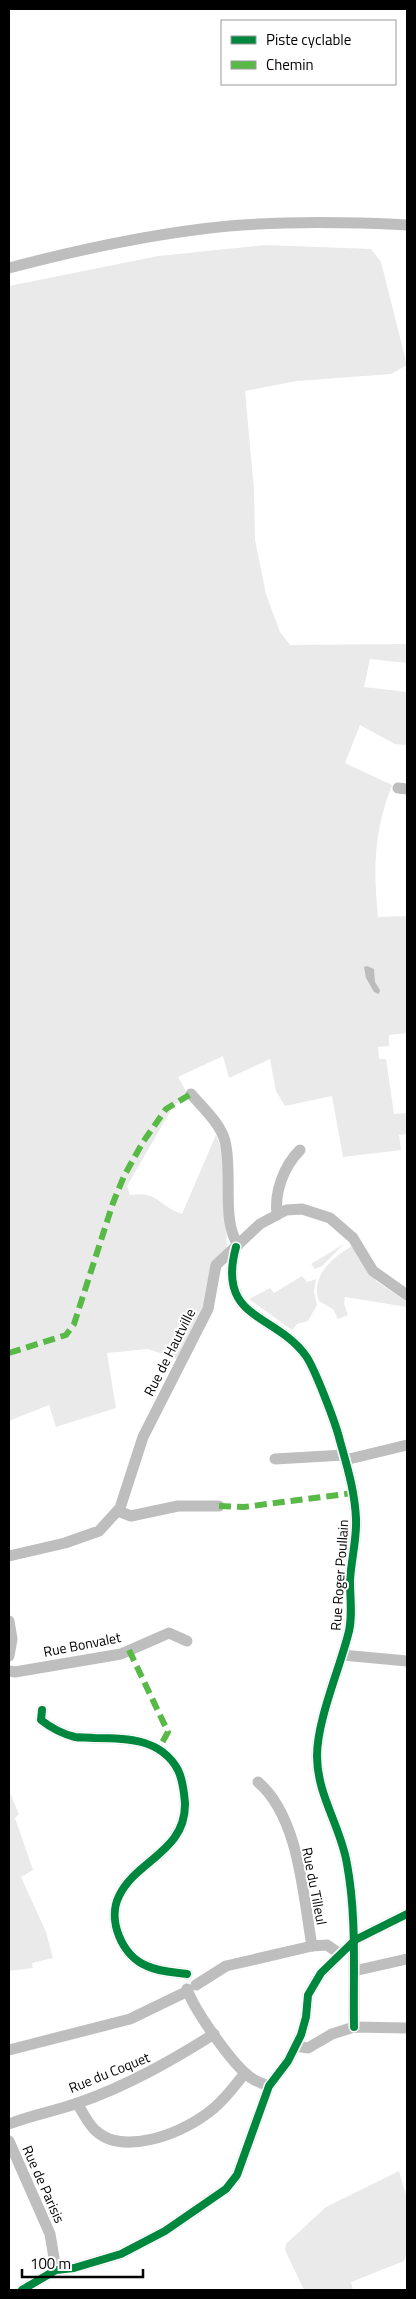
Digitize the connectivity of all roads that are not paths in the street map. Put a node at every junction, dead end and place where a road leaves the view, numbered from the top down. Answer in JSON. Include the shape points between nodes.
{"nodes":[{"id":1,"x":407,"y":225,"type":"edge"},
{"id":2,"x":9,"y":268,"type":"edge"},
{"id":3,"x":191,"y":1094,"type":"dead end"},
{"id":4,"x":300,"y":1150,"type":"dead end"},
{"id":5,"x":277,"y":1214,"type":"junction"},
{"id":6,"x":237,"y":1246,"type":"junction"},
{"id":7,"x":407,"y":1295,"type":"edge"},
{"id":8,"x":407,"y":1445,"type":"edge"},
{"id":9,"x":344,"y":1457,"type":"junction"},
{"id":10,"x":275,"y":1459,"type":"dead end"},
{"id":11,"x":218,"y":1506,"type":"dead end"},
{"id":12,"x":118,"y":1511,"type":"junction"},
{"id":13,"x":9,"y":1556,"type":"edge"},
{"id":14,"x":9,"y":1622,"type":"edge"},
{"id":15,"x":187,"y":1641,"type":"dead end"},
{"id":16,"x":342,"y":1655,"type":"junction"},
{"id":17,"x":9,"y":1656,"type":"edge"},
{"id":18,"x":407,"y":1661,"type":"edge"},
{"id":19,"x":9,"y":1671,"type":"edge"},
{"id":20,"x":42,"y":1710,"type":"dead end"},
{"id":21,"x":258,"y":1782,"type":"dead end"},
{"id":22,"x":407,"y":1914,"type":"edge"},
{"id":23,"x":355,"y":1940,"type":"junction"},
{"id":24,"x":312,"y":1946,"type":"junction"},
{"id":25,"x":340,"y":1954,"type":"junction"},
{"id":26,"x":407,"y":1959,"type":"edge"},
{"id":27,"x":354,"y":1971,"type":"junction"},
{"id":28,"x":187,"y":1981,"type":"junction"},
{"id":29,"x":354,"y":2027,"type":"junction"},
{"id":30,"x":407,"y":2028,"type":"edge"},
{"id":31,"x":214,"y":2034,"type":"junction"},
{"id":32,"x":296,"y":2046,"type":"junction"},
{"id":33,"x":9,"y":2050,"type":"edge"},
{"id":34,"x":245,"y":2073,"type":"junction"},
{"id":35,"x":269,"y":2086,"type":"junction"},
{"id":36,"x":77,"y":2103,"type":"junction"},
{"id":37,"x":9,"y":2124,"type":"edge"},
{"id":38,"x":9,"y":2141,"type":"edge"},
{"id":39,"x":56,"y":2270,"type":"junction"},
{"id":40,"x":23,"y":2290,"type":"edge"}],
"edges":[{"from":1,"to":2,"type":"street","via":[[340,222],[229,226],[63,253]]},
{"from":3,"to":6,"type":"street","via":[[216,1123],[224,1140],[230,1175],[229,1220]]},
{"from":4,"to":5,"type":"street","via":[[292,1158],[278,1189]]},
{"from":5,"to":6,"type":"street","name":"Rue de Hautville","via":[[260,1224]]},
{"from":5,"to":7,"type":"street","name":"Rue de Hautville","via":[[302,1208],[330,1218],[353,1238],[373,1271]]},
{"from":6,"to":9,"type":"street","name":"Rue Roger Poullain","via":[[232,1260],[233,1282],[240,1302],[298,1346],[308,1358],[340,1438]]},
{"from":6,"to":12,"type":"street","name":"Rue de Hautville","via":[[216,1265],[208,1309],[143,1437]]},
{"from":8,"to":9,"type":"street"},
{"from":9,"to":10,"type":"street"},
{"from":9,"to":16,"type":"street","name":"Rue Roger Poullain","via":[[356,1521],[349,1634]]},
{"from":11,"to":12,"type":"street","via":[[178,1506],[132,1516]]},
{"from":12,"to":13,"type":"street","name":"Rue de Hautville","via":[[99,1531]]},
{"from":14,"to":17,"type":"street","via":[[12,1639]]},
{"from":15,"to":19,"type":"street","name":"Rue Bonvalet","via":[[169,1633],[120,1654]]},
{"from":16,"to":18,"type":"street"},
{"from":16,"to":23,"type":"street","name":"Rue Roger Poullain","via":[[317,1755],[322,1791],[344,1847]]},
{"from":20,"to":28,"type":"street","via":[[41,1720],[50,1727],[76,1737],[135,1740],[154,1746],[178,1770],[185,1808],[180,1827],[172,1842],[128,1883],[115,1909],[118,1936],[134,1957],[146,1966]]},
{"from":21,"to":24,"type":"street","name":"Rue du Tilleul","via":[[279,1806],[294,1851]]},
{"from":22,"to":23,"type":"street"},
{"from":23,"to":25,"type":"street"},
{"from":23,"to":27,"type":"street","name":"Rue Roger Poullain"},
{"from":24,"to":25,"type":"street","via":[[327,1945]]},
{"from":24,"to":28,"type":"street","via":[[226,1966],[212,1975]]},
{"from":25,"to":32,"type":"street","via":[[321,1973],[308,1995],[306,2017]]},
{"from":26,"to":27,"type":"street"},
{"from":27,"to":29,"type":"street","name":"Rue Roger Poullain"},
{"from":28,"to":31,"type":"street"},
{"from":28,"to":33,"type":"street","via":[[130,2019]]},
{"from":29,"to":30,"type":"street"},
{"from":29,"to":32,"type":"street","via":[[332,2034],[308,2048]]},
{"from":31,"to":34,"type":"street"},
{"from":31,"to":36,"type":"street","name":"Rue du Coquet","via":[[159,2068]]},
{"from":32,"to":35,"type":"street"},
{"from":34,"to":35,"type":"street"},
{"from":34,"to":36,"type":"street","via":[[206,2115],[159,2138],[114,2141],[94,2129]]},
{"from":35,"to":39,"type":"street","via":[[237,2175],[226,2189],[165,2231],[120,2254]]},
{"from":36,"to":37,"type":"street","name":"Rue du Coquet"},
{"from":38,"to":39,"type":"street","name":"Rue de Parisis","via":[[50,2234]]},
{"from":39,"to":40,"type":"street"}]}
